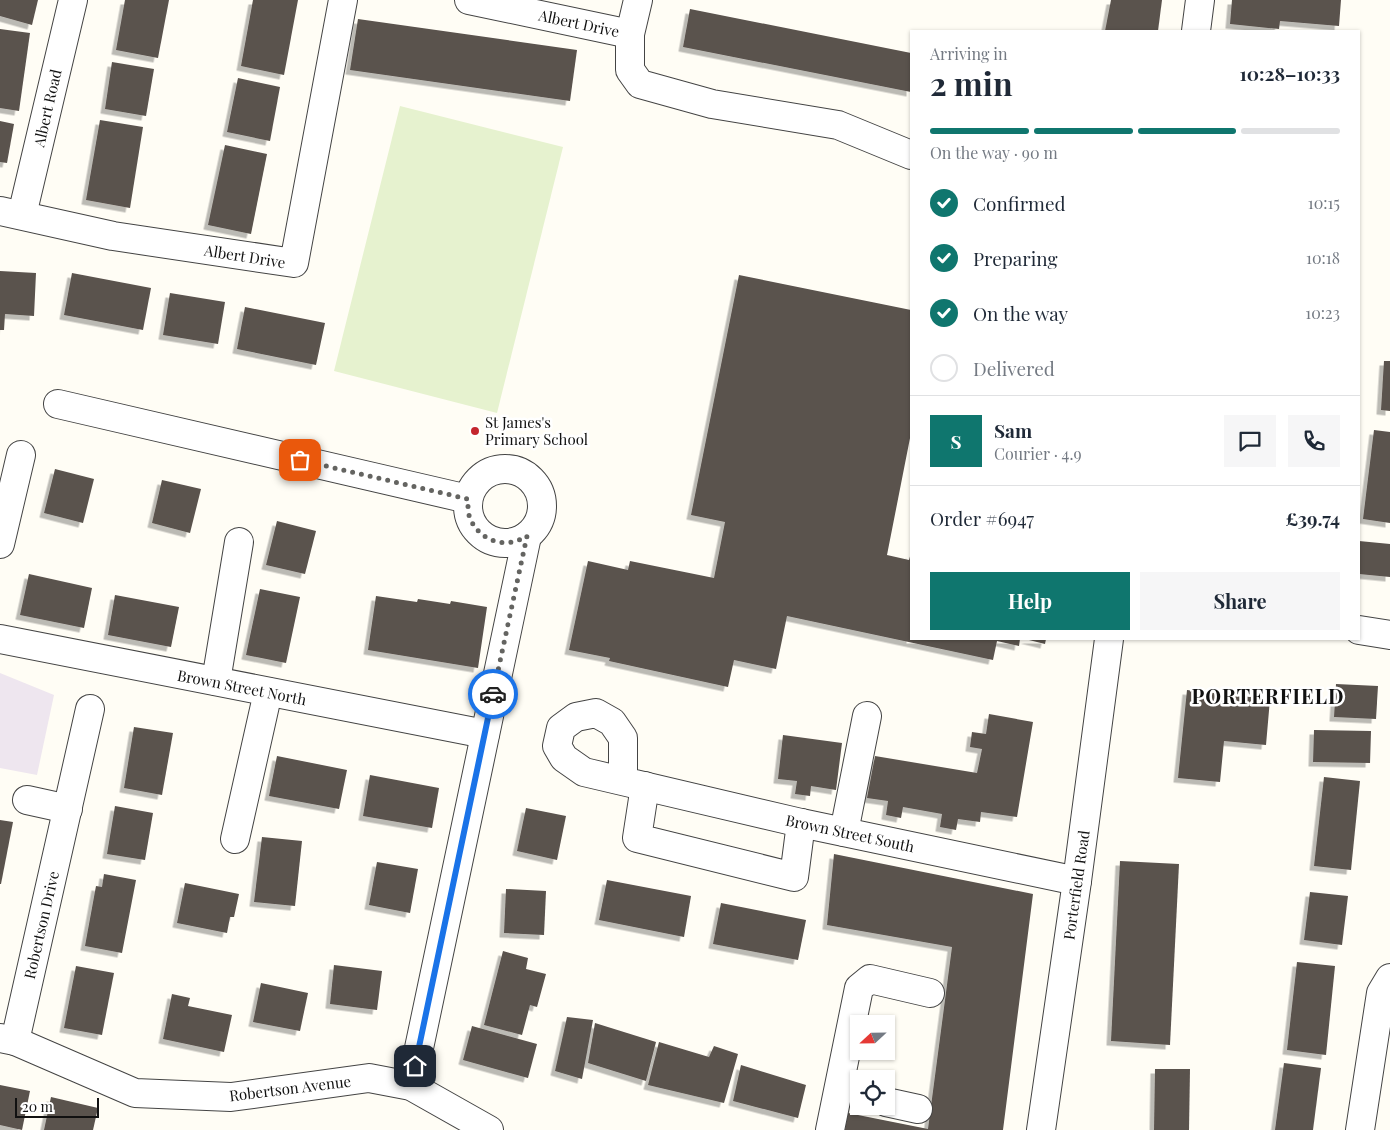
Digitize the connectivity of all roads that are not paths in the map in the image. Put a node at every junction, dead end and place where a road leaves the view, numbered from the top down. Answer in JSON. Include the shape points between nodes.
{"nodes":[{"id":1,"x":73,"y":0,"type":"edge"},
{"id":2,"x":343,"y":0,"type":"edge"},
{"id":3,"x":469,"y":0,"type":"edge"},
{"id":4,"x":638,"y":0,"type":"edge"},
{"id":5,"x":1200,"y":0,"type":"edge"},
{"id":6,"x":1196,"y":30,"type":"edge"},
{"id":7,"x":630,"y":34,"type":"junction"},
{"id":8,"x":910,"y":154,"type":"edge"},
{"id":9,"x":11,"y":213,"type":"edge"},
{"id":10,"x":58,"y":404,"type":"dead end"},
{"id":11,"x":21,"y":455,"type":"dead end"},
{"id":12,"x":468,"y":499,"type":"junction"},
{"id":13,"x":527,"y":536,"type":"junction"},
{"id":14,"x":239,"y":542,"type":"dead end"},
{"id":15,"x":0,"y":544,"type":"edge"},
{"id":16,"x":1360,"y":630,"type":"edge"},
{"id":17,"x":1390,"y":635,"type":"edge"},
{"id":18,"x":0,"y":639,"type":"edge"},
{"id":19,"x":1109,"y":640,"type":"edge"},
{"id":20,"x":216,"y":681,"type":"junction"},
{"id":21,"x":268,"y":692,"type":"junction"},
{"id":22,"x":90,"y":709,"type":"dead end"},
{"id":23,"x":867,"y":716,"type":"dead end"},
{"id":24,"x":485,"y":734,"type":"junction"},
{"id":25,"x":26,"y":800,"type":"dead end"},
{"id":26,"x":68,"y":809,"type":"junction"},
{"id":27,"x":801,"y":823,"type":"junction"},
{"id":28,"x":844,"y":832,"type":"junction"},
{"id":29,"x":236,"y":839,"type":"dead end"},
{"id":30,"x":1077,"y":881,"type":"junction"},
{"id":31,"x":1390,"y":978,"type":"edge"},
{"id":32,"x":930,"y":993,"type":"dead end"},
{"id":33,"x":8,"y":1039,"type":"edge"},
{"id":34,"x":411,"y":1086,"type":"junction"},
{"id":35,"x":849,"y":1094,"type":"edge"},
{"id":36,"x":895,"y":1104,"type":"edge"},
{"id":37,"x":918,"y":1109,"type":"dead end"},
{"id":38,"x":490,"y":1130,"type":"edge"},
{"id":39,"x":830,"y":1130,"type":"edge"},
{"id":40,"x":1041,"y":1130,"type":"edge"},
{"id":41,"x":1360,"y":1130,"type":"edge"}],
"edges":[{"from":1,"to":9,"type":"street","name":"Albert Road"},
{"from":2,"to":9,"type":"street","name":"Albert Drive","via":[[294,263],[113,236]]},
{"from":3,"to":7,"type":"street","name":"Albert Drive"},
{"from":4,"to":7,"type":"street"},
{"from":5,"to":6,"type":"street"},
{"from":7,"to":8,"type":"street","via":[[630,70],[640,84],[712,104],[838,125]]},
{"from":10,"to":12,"type":"street"},
{"from":11,"to":15,"type":"street"},
{"from":12,"to":13,"type":"street","via":[[472,524],[491,540],[503,543]]},
{"from":12,"to":13,"type":"street","via":[[479,478],[490,472],[501,468],[524,474],[533,481],[542,503],[536,527]]},
{"from":13,"to":24,"type":"street"},
{"from":14,"to":20,"type":"street"},
{"from":16,"to":17,"type":"street"},
{"from":18,"to":20,"type":"street","name":"Brown Street North"},
{"from":19,"to":30,"type":"street","name":"Porterfield Road"},
{"from":20,"to":21,"type":"street","name":"Brown Street North"},
{"from":21,"to":24,"type":"street","name":"Brown Street North"},
{"from":21,"to":29,"type":"street"},
{"from":22,"to":26,"type":"street","name":"Robertson Drive"},
{"from":23,"to":28,"type":"street"},
{"from":24,"to":34,"type":"street"},
{"from":25,"to":26,"type":"street"},
{"from":26,"to":33,"type":"street","name":"Robertson Drive"},
{"from":27,"to":27,"type":"street","name":"Brown Street South","via":[[634,784],[637,838],[794,877]]},
{"from":27,"to":28,"type":"street","name":"Brown Street South"},
{"from":28,"to":30,"type":"street","name":"Brown Street South"},
{"from":30,"to":40,"type":"street","name":"Porterfield Road"},
{"from":31,"to":41,"type":"street","via":[[1381,993]]},
{"from":32,"to":35,"type":"street","via":[[870,979],[858,988]]},
{"from":33,"to":34,"type":"street","name":"Robertson Avenue","via":[[135,1093],[231,1097],[369,1078]]},
{"from":34,"to":38,"type":"street","name":"Robertson Avenue"},
{"from":35,"to":39,"type":"street"},
{"from":36,"to":37,"type":"street"}]}
